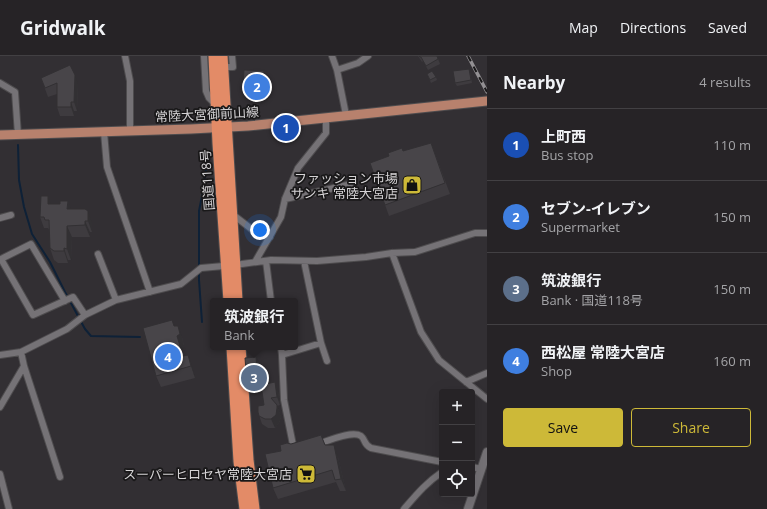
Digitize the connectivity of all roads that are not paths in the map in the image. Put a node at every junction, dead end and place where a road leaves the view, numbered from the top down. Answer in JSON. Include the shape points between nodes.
{"nodes":[{"id":1,"x":125,"y":56,"type":"edge"},
{"id":2,"x":204,"y":56,"type":"edge"},
{"id":3,"x":214,"y":56,"type":"edge"},
{"id":4,"x":222,"y":56,"type":"edge"},
{"id":5,"x":232,"y":56,"type":"edge"},
{"id":6,"x":332,"y":56,"type":"edge"},
{"id":7,"x":368,"y":56,"type":"edge"},
{"id":8,"x":223,"y":67,"type":"junction"},
{"id":9,"x":337,"y":70,"type":"junction"},
{"id":10,"x":0,"y":83,"type":"edge"},
{"id":11,"x":487,"y":102,"type":"edge"},
{"id":12,"x":216,"y":105,"type":"junction"},
{"id":13,"x":346,"y":115,"type":"junction"},
{"id":14,"x":326,"y":117,"type":"junction"},
{"id":15,"x":222,"y":127,"type":"junction"},
{"id":16,"x":130,"y":131,"type":"junction"},
{"id":17,"x":104,"y":132,"type":"junction"},
{"id":18,"x":0,"y":135,"type":"edge"},
{"id":19,"x":18,"y":135,"type":"junction"},
{"id":20,"x":352,"y":184,"type":"dead end"},
{"id":21,"x":285,"y":199,"type":"junction"},
{"id":22,"x":232,"y":214,"type":"junction"},
{"id":23,"x":11,"y":215,"type":"dead end"},
{"id":24,"x":0,"y":218,"type":"edge"},
{"id":25,"x":487,"y":234,"type":"edge"},
{"id":26,"x":270,"y":236,"type":"junction"},
{"id":27,"x":392,"y":253,"type":"junction"},
{"id":28,"x":98,"y":254,"type":"dead end"},
{"id":29,"x":266,"y":260,"type":"junction"},
{"id":30,"x":304,"y":261,"type":"junction"},
{"id":31,"x":255,"y":262,"type":"junction"},
{"id":32,"x":231,"y":266,"type":"junction"},
{"id":33,"x":150,"y":292,"type":"junction"},
{"id":34,"x":229,"y":298,"type":"edge"},
{"id":35,"x":236,"y":298,"type":"edge"},
{"id":36,"x":271,"y":298,"type":"edge"},
{"id":37,"x":116,"y":300,"type":"junction"},
{"id":38,"x":65,"y":301,"type":"junction"},
{"id":39,"x":85,"y":315,"type":"junction"},
{"id":40,"x":320,"y":343,"type":"junction"},
{"id":41,"x":232,"y":350,"type":"edge"},
{"id":42,"x":240,"y":350,"type":"edge"},
{"id":43,"x":281,"y":350,"type":"edge"},
{"id":44,"x":298,"y":350,"type":"edge"},
{"id":45,"x":298,"y":350,"type":"edge"},
{"id":46,"x":21,"y":352,"type":"junction"},
{"id":47,"x":282,"y":355,"type":"junction"},
{"id":48,"x":0,"y":356,"type":"edge"},
{"id":49,"x":327,"y":361,"type":"dead end"},
{"id":50,"x":24,"y":366,"type":"junction"},
{"id":51,"x":487,"y":373,"type":"edge"},
{"id":52,"x":466,"y":382,"type":"junction"},
{"id":53,"x":487,"y":399,"type":"edge"},
{"id":54,"x":0,"y":407,"type":"edge"},
{"id":55,"x":315,"y":444,"type":"edge"},
{"id":56,"x":301,"y":448,"type":"edge"},
{"id":57,"x":487,"y":452,"type":"edge"},
{"id":58,"x":439,"y":461,"type":"edge"},
{"id":59,"x":475,"y":468,"type":"edge"},
{"id":60,"x":481,"y":470,"type":"junction"},
{"id":61,"x":0,"y":474,"type":"edge"},
{"id":62,"x":439,"y":474,"type":"edge"},
{"id":63,"x":60,"y":477,"type":"dead end"},
{"id":64,"x":9,"y":509,"type":"edge"},
{"id":65,"x":245,"y":509,"type":"edge"},
{"id":66,"x":254,"y":509,"type":"edge"},
{"id":67,"x":404,"y":509,"type":"edge"},
{"id":68,"x":468,"y":509,"type":"edge"}],
"edges":[{"from":1,"to":16,"type":"street","via":[[130,81]]},
{"from":2,"to":12,"type":"street","via":[[206,91]]},
{"from":3,"to":12,"type":"highway","name":"国道118号"},
{"from":4,"to":8,"type":"highway","name":"国道118号"},
{"from":5,"to":8,"type":"street","via":[[233,66]]},
{"from":6,"to":9,"type":"street"},
{"from":7,"to":9,"type":"street","via":[[358,63]]},
{"from":8,"to":15,"type":"highway","name":"国道118号"},
{"from":9,"to":13,"type":"street"},
{"from":10,"to":19,"type":"street","via":[[15,92]]},
{"from":11,"to":13,"type":"main road","name":"常陸大宮御前山線"},
{"from":12,"to":15,"type":"highway","name":"国道118号"},
{"from":13,"to":14,"type":"main road","name":"常陸大宮御前山線"},
{"from":14,"to":15,"type":"main road","name":"常陸大宮御前山線"},
{"from":14,"to":21,"type":"street","via":[[326,133],[298,168]]},
{"from":15,"to":16,"type":"main road","name":"常陸大宮御前山線"},
{"from":15,"to":22,"type":"highway","name":"国道118号"},
{"from":15,"to":32,"type":"highway","name":"国道118号"},
{"from":16,"to":17,"type":"main road","name":"常陸大宮御前山線"},
{"from":17,"to":19,"type":"main road","name":"常陸大宮御前山線"},
{"from":17,"to":33,"type":"street","via":[[107,166]]},
{"from":18,"to":19,"type":"main road","name":"常陸大宮御前山線"},
{"from":20,"to":21,"type":"street"},
{"from":21,"to":26,"type":"street","via":[[281,217]]},
{"from":22,"to":26,"type":"street","via":[[258,234]]},
{"from":22,"to":32,"type":"highway","name":"国道118号"},
{"from":23,"to":24,"type":"street"},
{"from":25,"to":27,"type":"street","via":[[475,233],[415,252]]},
{"from":26,"to":31,"type":"street"},
{"from":27,"to":30,"type":"street"},
{"from":27,"to":52,"type":"street","via":[[425,339],[440,360]]},
{"from":28,"to":37,"type":"street"},
{"from":29,"to":30,"type":"street"},
{"from":29,"to":31,"type":"street"},
{"from":29,"to":36,"type":"street"},
{"from":30,"to":40,"type":"street"},
{"from":31,"to":32,"type":"street"},
{"from":32,"to":33,"type":"street","via":[[201,268],[181,284]]},
{"from":32,"to":34,"type":"highway","name":"国道118号"},
{"from":32,"to":35,"type":"highway","name":"国道118号"},
{"from":33,"to":37,"type":"street"},
{"from":37,"to":39,"type":"street"},
{"from":38,"to":38,"type":"street","via":[[33,315],[1,259],[31,244]]},
{"from":38,"to":39,"type":"street","via":[[73,297]]},
{"from":39,"to":46,"type":"street","via":[[67,329]]},
{"from":40,"to":45,"type":"street"},
{"from":40,"to":49,"type":"street"},
{"from":41,"to":65,"type":"highway","via":[[239,461]]},
{"from":42,"to":66,"type":"highway"},
{"from":43,"to":47,"type":"street"},
{"from":44,"to":47,"type":"street"},
{"from":46,"to":48,"type":"street"},
{"from":46,"to":50,"type":"street"},
{"from":47,"to":56,"type":"street","via":[[284,400],[294,450]]},
{"from":50,"to":54,"type":"street"},
{"from":50,"to":63,"type":"street"},
{"from":51,"to":52,"type":"street"},
{"from":52,"to":53,"type":"street"},
{"from":55,"to":58,"type":"street","via":[[357,434],[371,448]]},
{"from":57,"to":60,"type":"street"},
{"from":59,"to":60,"type":"street"},
{"from":60,"to":68,"type":"street"},
{"from":61,"to":64,"type":"street"},
{"from":62,"to":67,"type":"street","via":[[429,481]]}]}
